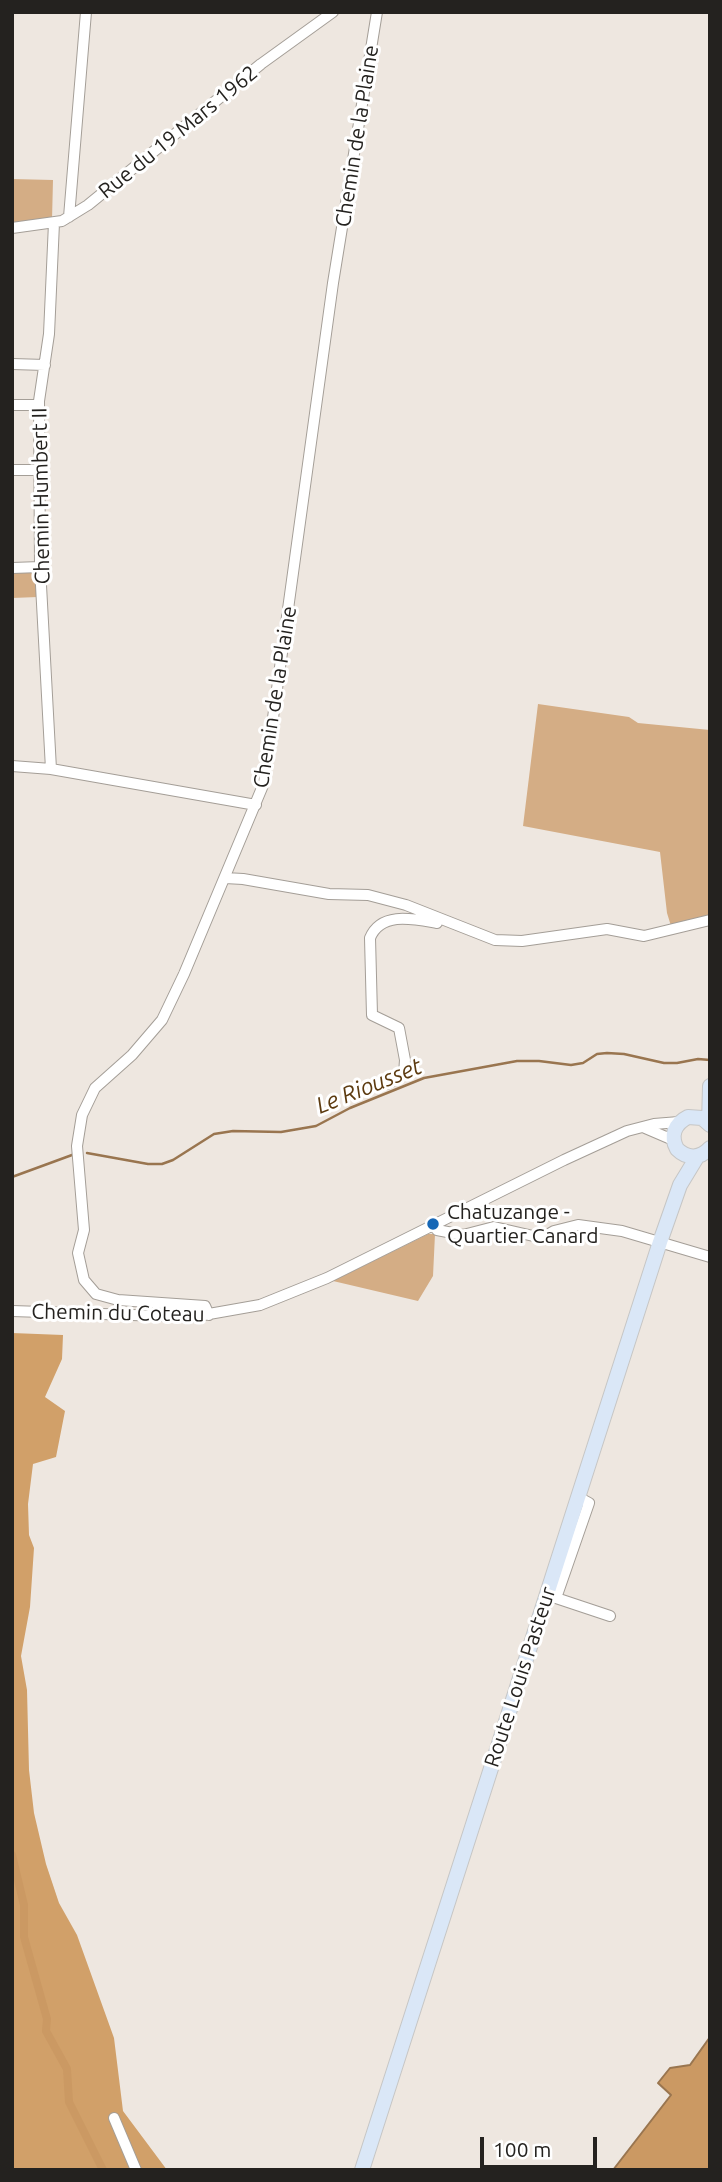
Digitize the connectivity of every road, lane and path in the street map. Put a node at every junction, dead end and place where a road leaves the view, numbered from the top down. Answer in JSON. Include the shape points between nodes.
{"nodes":[{"id":1,"x":86,"y":12,"type":"edge"},
{"id":2,"x":333,"y":12,"type":"edge"},
{"id":3,"x":377,"y":12,"type":"edge"},
{"id":4,"x":69,"y":217,"type":"junction"},
{"id":5,"x":54,"y":223,"type":"junction"},
{"id":6,"x":12,"y":228,"type":"edge"},
{"id":7,"x":12,"y":364,"type":"edge"},
{"id":8,"x":44,"y":365,"type":"junction"},
{"id":9,"x":12,"y":405,"type":"edge"},
{"id":10,"x":39,"y":405,"type":"junction"},
{"id":11,"x":12,"y":470,"type":"edge"},
{"id":12,"x":39,"y":470,"type":"junction"},
{"id":13,"x":40,"y":567,"type":"junction"},
{"id":14,"x":12,"y":568,"type":"edge"},
{"id":15,"x":12,"y":766,"type":"edge"},
{"id":16,"x":51,"y":769,"type":"junction"},
{"id":17,"x":256,"y":805,"type":"junction"},
{"id":18,"x":225,"y":878,"type":"junction"},
{"id":19,"x":710,"y":920,"type":"edge"},
{"id":20,"x":465,"y":930,"type":"junction"},
{"id":21,"x":387,"y":1084,"type":"dead end"},
{"id":22,"x":710,"y":1085,"type":"edge"},
{"id":23,"x":686,"y":1119,"type":"junction"},
{"id":24,"x":710,"y":1125,"type":"edge"},
{"id":25,"x":645,"y":1128,"type":"junction"},
{"id":26,"x":677,"y":1146,"type":"junction"},
{"id":27,"x":706,"y":1152,"type":"edge"},
{"id":28,"x":680,"y":1185,"type":"junction"},
{"id":29,"x":433,"y":1224,"type":"junction"},
{"id":30,"x":660,"y":1242,"type":"junction"},
{"id":31,"x":710,"y":1257,"type":"edge"},
{"id":32,"x":12,"y":1311,"type":"edge"},
{"id":33,"x":209,"y":1315,"type":"junction"},
{"id":34,"x":578,"y":1497,"type":"junction"},
{"id":35,"x":610,"y":1616,"type":"dead end"},
{"id":36,"x":114,"y":2118,"type":"dead end"},
{"id":37,"x":136,"y":2170,"type":"edge"},
{"id":38,"x":362,"y":2170,"type":"edge"}],
"edges":[{"from":1,"to":4,"type":"street"},
{"from":2,"to":4,"type":"street","name":"Rue du 19 Mars 1962"},
{"from":3,"to":17,"type":"street","name":"Chemin de la Plaine","via":[[333,283],[268,760]]},
{"from":4,"to":5,"type":"street","name":"Rue du 19 Mars 1962"},
{"from":5,"to":6,"type":"street","name":"Rue du 19 Mars 1962"},
{"from":5,"to":8,"type":"street","name":"Chemin Humbert II"},
{"from":7,"to":8,"type":"street"},
{"from":8,"to":10,"type":"street","name":"Chemin Humbert II"},
{"from":9,"to":10,"type":"street"},
{"from":10,"to":12,"type":"street","name":"Chemin Humbert II"},
{"from":11,"to":12,"type":"street"},
{"from":12,"to":13,"type":"street","name":"Chemin Humbert II"},
{"from":13,"to":14,"type":"street"},
{"from":13,"to":16,"type":"street","name":"Chemin Humbert II"},
{"from":15,"to":16,"type":"street"},
{"from":16,"to":17,"type":"street"},
{"from":17,"to":18,"type":"street","name":"Chemin de la Plaine"},
{"from":18,"to":20,"type":"street","via":[[329,894],[368,895]]},
{"from":18,"to":33,"type":"street","name":"Chemin de la Plaine","via":[[162,1020],[95,1088],[82,1115],[77,1146],[84,1230],[78,1253],[84,1280],[96,1294],[118,1300],[205,1306]]},
{"from":19,"to":20,"type":"street","via":[[643,936],[607,929],[522,941],[495,940]]},
{"from":20,"to":21,"type":"street","via":[[397,918],[371,933],[372,1014],[399,1028],[405,1060],[404,1074]]},
{"from":22,"to":23,"type":"main road"},
{"from":22,"to":24,"type":"main road"},
{"from":23,"to":24,"type":"main road","via":[[702,1118]]},
{"from":23,"to":25,"type":"street","name":"Chemin du Coteau"},
{"from":23,"to":26,"type":"main road","name":"Route Louis Pasteur","via":[[674,1130]]},
{"from":25,"to":26,"type":"street"},
{"from":25,"to":29,"type":"street","name":"Chemin du Coteau","via":[[627,1131]]},
{"from":26,"to":27,"type":"main road","via":[[688,1156]]},
{"from":26,"to":28,"type":"main road","name":"Route Louis Pasteur"},
{"from":27,"to":28,"type":"main road","name":"Route Louis Pasteur"},
{"from":28,"to":30,"type":"main road","name":"Route Louis Pasteur"},
{"from":29,"to":30,"type":"street","via":[[449,1234],[494,1227],[541,1238],[578,1225]]},
{"from":29,"to":33,"type":"street","name":"Chemin du Coteau","via":[[287,1296]]},
{"from":30,"to":31,"type":"street"},
{"from":30,"to":34,"type":"main road","name":"Route Louis Pasteur"},
{"from":32,"to":33,"type":"street","name":"Chemin du Coteau"},
{"from":34,"to":35,"type":"street","via":[[589,1503],[556,1598]]},
{"from":34,"to":38,"type":"main road","name":"Route Louis Pasteur"},
{"from":36,"to":37,"type":"street"}]}
